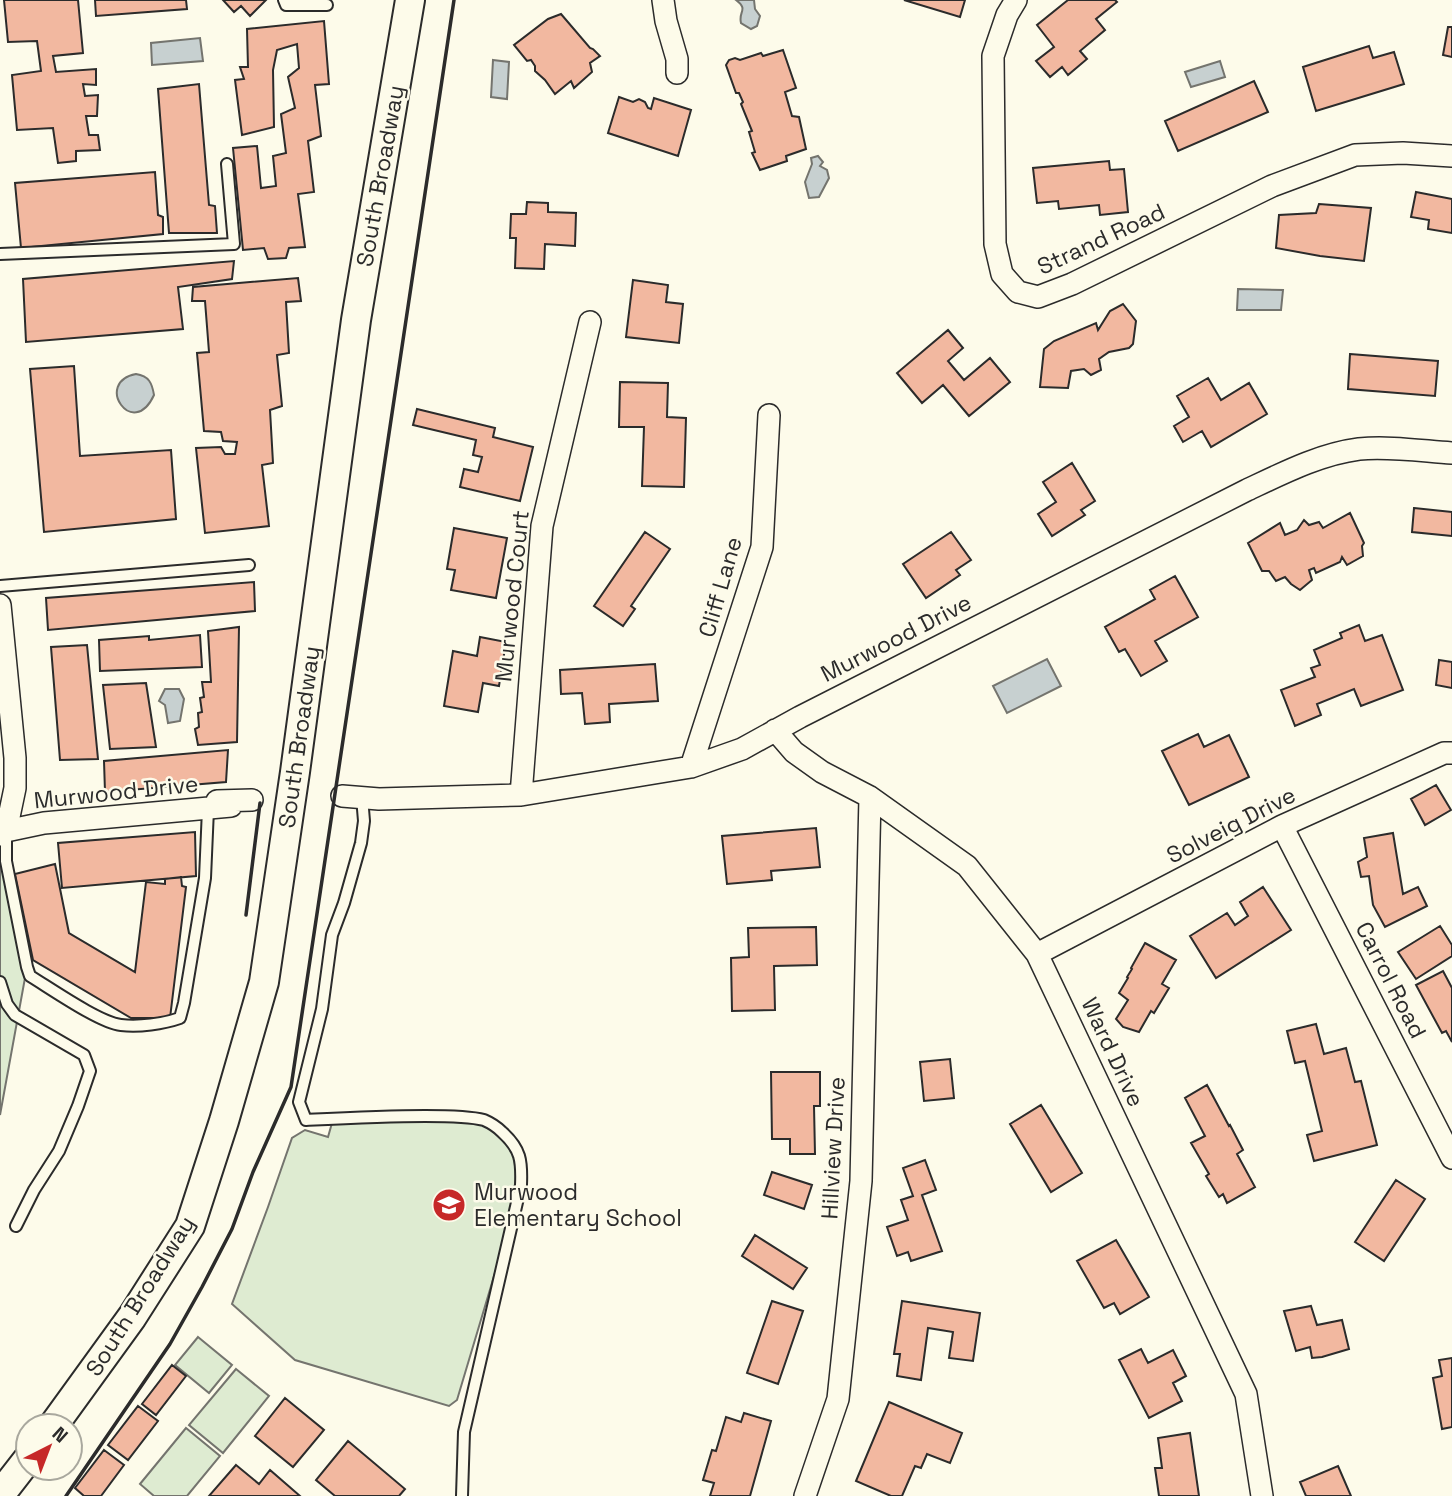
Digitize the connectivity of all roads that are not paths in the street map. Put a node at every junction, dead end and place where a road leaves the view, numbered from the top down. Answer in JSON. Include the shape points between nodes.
{"nodes":[{"id":1,"x":284,"y":0,"type":"edge"},
{"id":2,"x":410,"y":0,"type":"edge"},
{"id":3,"x":663,"y":0,"type":"edge"},
{"id":4,"x":1016,"y":0,"type":"edge"},
{"id":5,"x":327,"y":5,"type":"dead end"},
{"id":6,"x":677,"y":73,"type":"dead end"},
{"id":7,"x":1452,"y":156,"type":"edge"},
{"id":8,"x":228,"y":164,"type":"dead end"},
{"id":9,"x":0,"y":254,"type":"edge"},
{"id":10,"x":590,"y":321,"type":"dead end"},
{"id":11,"x":769,"y":415,"type":"dead end"},
{"id":12,"x":1452,"y":453,"type":"edge"},
{"id":13,"x":249,"y":565,"type":"dead end"},
{"id":14,"x":0,"y":586,"type":"edge"},
{"id":15,"x":0,"y":605,"type":"edge"},
{"id":16,"x":775,"y":730,"type":"junction"},
{"id":17,"x":1452,"y":753,"type":"edge"},
{"id":18,"x":691,"y":767,"type":"junction"},
{"id":19,"x":521,"y":795,"type":"junction"},
{"id":20,"x":352,"y":797,"type":"joint"},
{"id":21,"x":870,"y":797,"type":"junction"},
{"id":22,"x":208,"y":809,"type":"junction"},
{"id":23,"x":40,"y":813,"type":"dead end"},
{"id":24,"x":1282,"y":826,"type":"junction"},
{"id":25,"x":3,"y":833,"type":"edge"},
{"id":26,"x":1037,"y":954,"type":"junction"},
{"id":27,"x":0,"y":982,"type":"edge"},
{"id":28,"x":1452,"y":1158,"type":"edge"},
{"id":29,"x":16,"y":1226,"type":"dead end"},
{"id":30,"x":63,"y":1412,"type":"edge"},
{"id":31,"x":14,"y":1477,"type":"edge"},
{"id":32,"x":0,"y":1495,"type":"edge"},
{"id":33,"x":463,"y":1496,"type":"edge"},
{"id":34,"x":805,"y":1496,"type":"edge"},
{"id":35,"x":1262,"y":1496,"type":"edge"}],
"edges":[{"from":1,"to":5,"type":"lane","via":[[286,5]]},
{"from":2,"to":30,"type":"main road","name":"South Broadway","via":[[356,320],[264,982],[190,1226]]},
{"from":3,"to":6,"type":"street"},
{"from":4,"to":7,"type":"street","name":"Strand Road","via":[[993,56],[995,244],[1003,274],[1018,292],[1038,297],[1072,284],[1272,186],[1355,155]]},
{"from":8,"to":9,"type":"lane","via":[[234,243]]},
{"from":10,"to":19,"type":"street","name":"Murwood Court","via":[[542,526]]},
{"from":11,"to":18,"type":"street","name":"Cliff Lane","via":[[762,547]]},
{"from":12,"to":16,"type":"street","name":"Murwood Drive","via":[[1360,449],[1286,471]]},
{"from":13,"to":14,"type":"lane"},
{"from":15,"to":25,"type":"street","via":[[15,758],[15,788]]},
{"from":16,"to":18,"type":"street","name":"Murwood Drive","via":[[742,749]]},
{"from":16,"to":21,"type":"street","name":"Ward Drive","via":[[793,752]]},
{"from":17,"to":24,"type":"street","name":"Solveig Drive"},
{"from":18,"to":19,"type":"street","name":"Murwood Drive"},
{"from":19,"to":20,"type":"street","name":"Murwood Drive"},
{"from":20,"to":33,"type":"lane","via":[[364,821],[361,843],[331,935],[322,1009],[299,1102],[306,1120],[383,1116],[484,1120],[511,1139],[522,1164],[522,1185],[464,1432]]},
{"from":21,"to":26,"type":"street","name":"Ward Drive","via":[[967,866]]},
{"from":21,"to":34,"type":"street","name":"Hillview Drive","via":[[861,1181],[838,1398]]},
{"from":22,"to":23,"type":"street","name":"Murwood Drive","via":[[242,803],[203,801]]},
{"from":22,"to":25,"type":"street","name":"Murwood Drive","via":[[44,823]]},
{"from":22,"to":25,"type":"lane","via":[[205,878],[184,1003],[180,1018],[166,1023],[118,1025],[30,976]]},
{"from":24,"to":26,"type":"street","name":"Solveig Drive"},
{"from":24,"to":28,"type":"street","name":"Carrol Road"},
{"from":26,"to":35,"type":"street","name":"Ward Drive","via":[[1246,1394]]},
{"from":27,"to":29,"type":"lane","via":[[15,1015],[84,1055],[90,1071],[59,1150]]},
{"from":31,"to":32,"type":"main road"}]}
